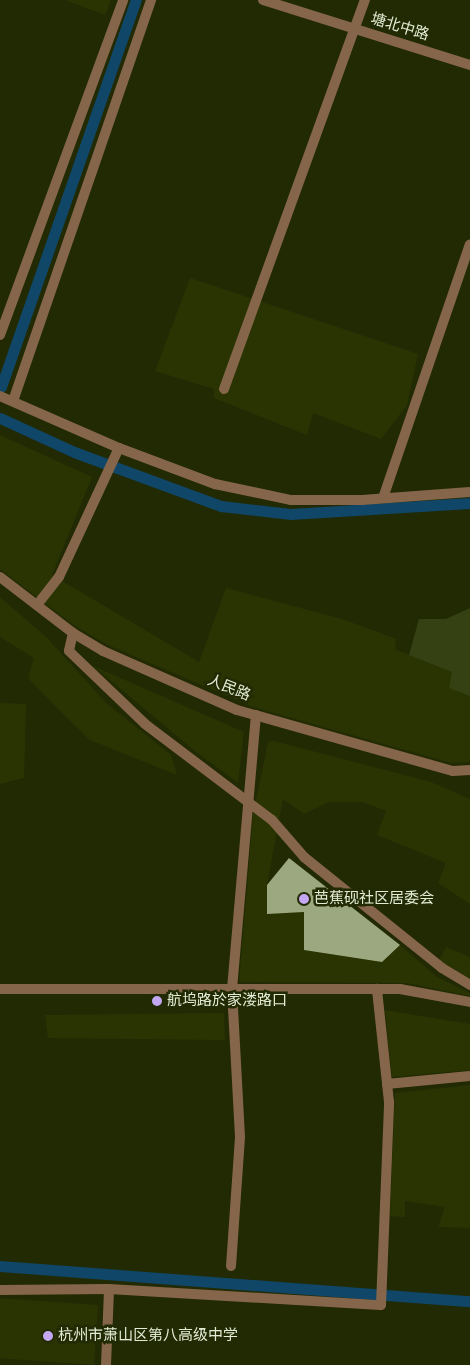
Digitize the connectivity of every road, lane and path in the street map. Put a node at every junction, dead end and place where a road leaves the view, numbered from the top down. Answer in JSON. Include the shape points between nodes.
{"nodes":[{"id":1,"x":123,"y":0,"type":"edge"},
{"id":2,"x":151,"y":0,"type":"edge"},
{"id":3,"x":263,"y":0,"type":"edge"},
{"id":4,"x":365,"y":0,"type":"edge"},
{"id":5,"x":354,"y":29,"type":"junction"},
{"id":6,"x":470,"y":65,"type":"edge"},
{"id":7,"x":470,"y":244,"type":"edge"},
{"id":8,"x":467,"y":260,"type":"edge"},
{"id":9,"x":0,"y":335,"type":"edge"},
{"id":10,"x":224,"y":389,"type":"dead end"},
{"id":11,"x":0,"y":396,"type":"edge"},
{"id":12,"x":13,"y":402,"type":"junction"},
{"id":13,"x":119,"y":449,"type":"junction"},
{"id":14,"x":470,"y":492,"type":"edge"},
{"id":15,"x":383,"y":498,"type":"junction"},
{"id":16,"x":0,"y":577,"type":"edge"},
{"id":17,"x":37,"y":605,"type":"junction"},
{"id":18,"x":73,"y":633,"type":"junction"},
{"id":19,"x":256,"y":715,"type":"junction"},
{"id":20,"x":470,"y":770,"type":"edge"},
{"id":21,"x":246,"y":801,"type":"junction"},
{"id":22,"x":470,"y":985,"type":"edge"},
{"id":23,"x":0,"y":989,"type":"edge"},
{"id":24,"x":232,"y":990,"type":"junction"},
{"id":25,"x":376,"y":990,"type":"junction"},
{"id":26,"x":470,"y":1002,"type":"edge"},
{"id":27,"x":470,"y":1076,"type":"edge"},
{"id":28,"x":387,"y":1084,"type":"junction"},
{"id":29,"x":231,"y":1266,"type":"dead end"},
{"id":30,"x":109,"y":1289,"type":"junction"},
{"id":31,"x":0,"y":1290,"type":"edge"},
{"id":32,"x":106,"y":1365,"type":"edge"}],
"edges":[{"from":1,"to":9,"type":"street"},
{"from":2,"to":12,"type":"street"},
{"from":3,"to":5,"type":"street","name":"塘北中路"},
{"from":4,"to":5,"type":"street"},
{"from":5,"to":6,"type":"street","name":"塘北中路"},
{"from":5,"to":10,"type":"street"},
{"from":7,"to":8,"type":"street"},
{"from":8,"to":15,"type":"street"},
{"from":11,"to":12,"type":"street"},
{"from":12,"to":13,"type":"street"},
{"from":13,"to":15,"type":"street","via":[[215,484],[291,500]]},
{"from":13,"to":17,"type":"street","via":[[59,577]]},
{"from":14,"to":15,"type":"street"},
{"from":16,"to":17,"type":"street","name":"人民路"},
{"from":17,"to":18,"type":"street","name":"人民路"},
{"from":18,"to":19,"type":"street","name":"人民路","via":[[104,651]]},
{"from":18,"to":21,"type":"street","via":[[69,651],[144,724]]},
{"from":19,"to":20,"type":"street","name":"人民路","via":[[453,771]]},
{"from":19,"to":21,"type":"street"},
{"from":21,"to":22,"type":"street","via":[[272,820],[304,857],[442,968]]},
{"from":21,"to":24,"type":"street"},
{"from":23,"to":24,"type":"street"},
{"from":24,"to":25,"type":"street"},
{"from":24,"to":29,"type":"street","via":[[240,1137]]},
{"from":25,"to":26,"type":"street","via":[[400,990]]},
{"from":25,"to":28,"type":"street"},
{"from":27,"to":28,"type":"street"},
{"from":28,"to":30,"type":"street","via":[[381,1306]]},
{"from":30,"to":31,"type":"street"},
{"from":30,"to":32,"type":"street"}]}
